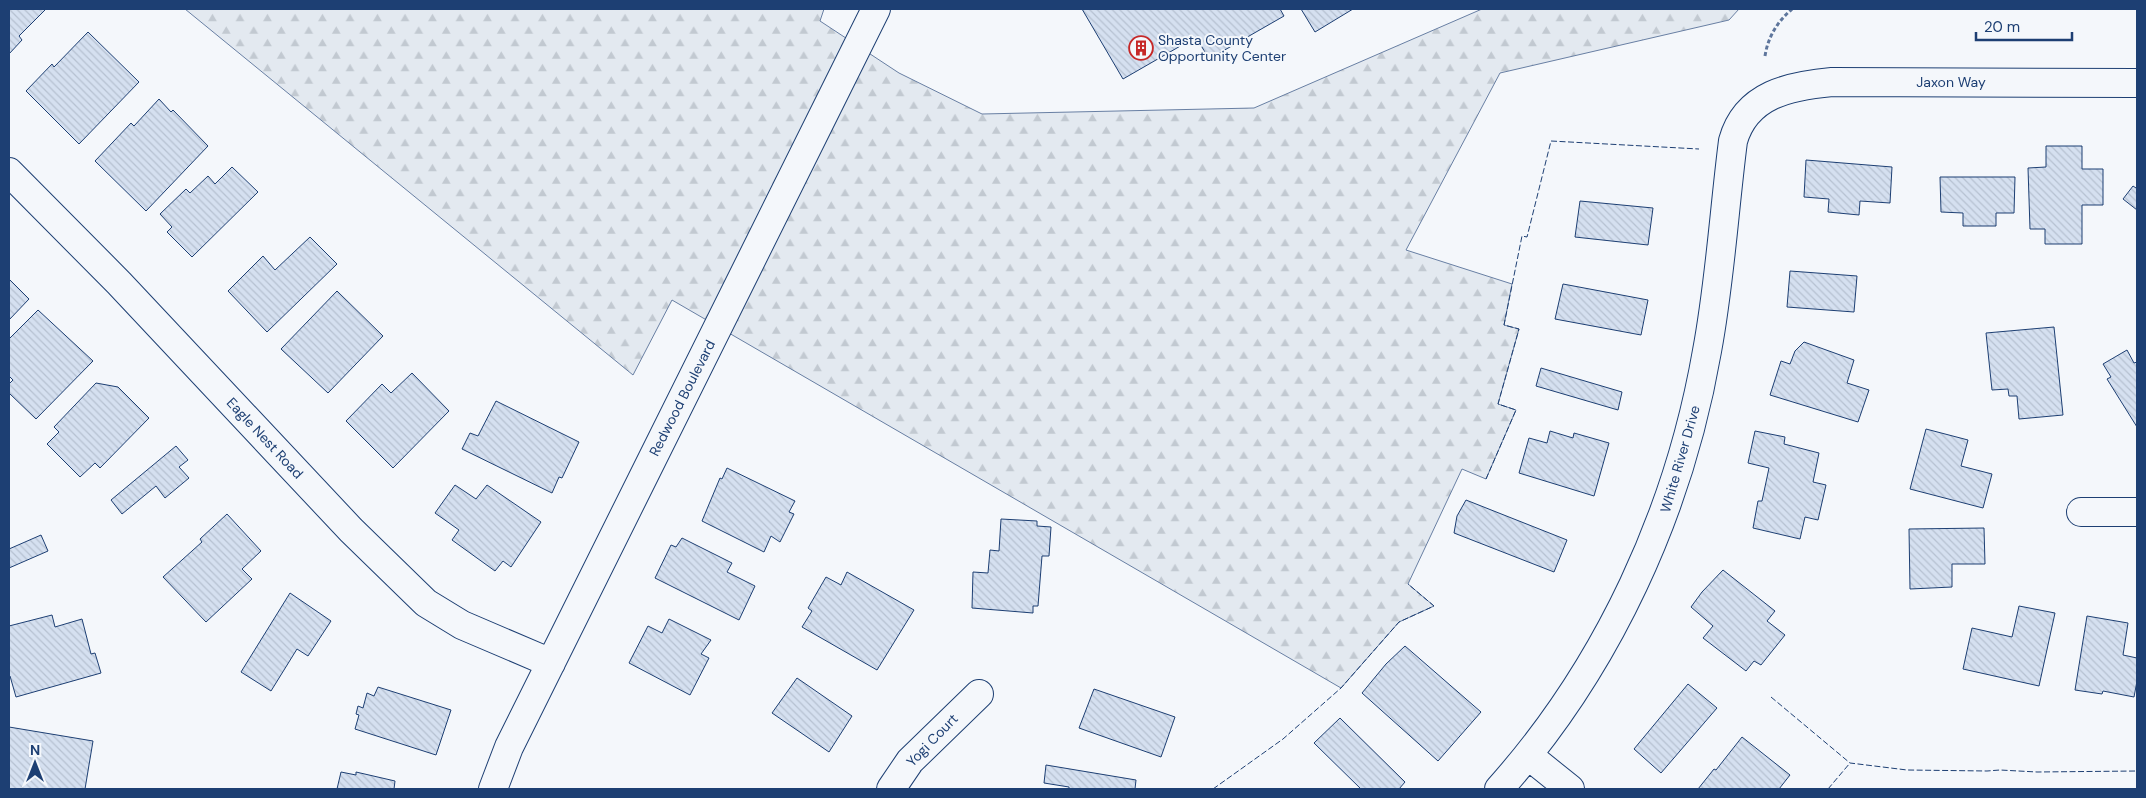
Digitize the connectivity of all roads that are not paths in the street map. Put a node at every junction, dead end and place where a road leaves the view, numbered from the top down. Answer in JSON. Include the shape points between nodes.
{"nodes":[{"id":1,"x":876,"y":9,"type":"edge"},
{"id":2,"x":2137,"y":83,"type":"edge"},
{"id":3,"x":1768,"y":97,"type":"joint"},
{"id":4,"x":9,"y":172,"type":"edge"},
{"id":5,"x":2081,"y":512,"type":"dead end"},
{"id":6,"x":2137,"y":512,"type":"edge"},
{"id":7,"x":551,"y":663,"type":"junction"},
{"id":8,"x":979,"y":694,"type":"dead end"},
{"id":9,"x":1529,"y":756,"type":"junction"},
{"id":10,"x":493,"y":789,"type":"edge"},
{"id":11,"x":891,"y":789,"type":"edge"},
{"id":12,"x":1499,"y":789,"type":"edge"},
{"id":13,"x":1570,"y":789,"type":"edge"}],
"edges":[{"from":1,"to":7,"type":"street","name":"Redwood Boulevard"},
{"from":2,"to":3,"type":"street","name":"Jaxon Way","via":[[1832,82],[1791,88]]},
{"from":3,"to":9,"type":"street","name":"White River Drive","via":[[1738,126],[1734,141],[1708,350],[1694,414],[1663,516],[1631,591],[1577,688]]},
{"from":4,"to":7,"type":"street","name":"Eagle Nest Road","via":[[426,603],[462,625]]},
{"from":5,"to":6,"type":"street"},
{"from":7,"to":10,"type":"street","name":"Redwood Boulevard","via":[[509,747]]},
{"from":8,"to":11,"type":"street","name":"Yogi Court","via":[[910,761]]},
{"from":9,"to":12,"type":"street","name":"White River Drive"},
{"from":9,"to":13,"type":"street"}]}
